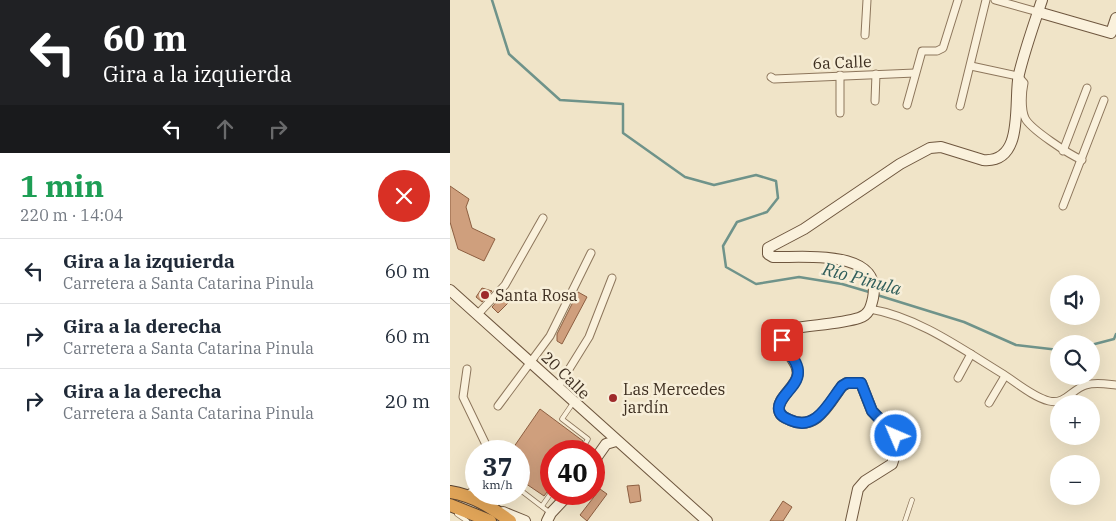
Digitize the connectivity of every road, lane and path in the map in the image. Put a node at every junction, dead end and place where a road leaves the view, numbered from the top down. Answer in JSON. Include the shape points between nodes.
{"nodes":[{"id":1,"x":867,"y":0,"type":"edge"},
{"id":2,"x":958,"y":0,"type":"edge"},
{"id":3,"x":986,"y":0,"type":"edge"},
{"id":4,"x":996,"y":0,"type":"edge"},
{"id":5,"x":1042,"y":0,"type":"edge"},
{"id":6,"x":1038,"y":12,"type":"junction"},
{"id":7,"x":1116,"y":18,"type":"edge"},
{"id":8,"x":1113,"y":34,"type":"edge"},
{"id":9,"x":865,"y":35,"type":"dead end"},
{"id":10,"x":971,"y":66,"type":"junction"},
{"id":11,"x":876,"y":74,"type":"junction"},
{"id":12,"x":915,"y":74,"type":"junction"},
{"id":13,"x":840,"y":75,"type":"junction"},
{"id":14,"x":1018,"y":76,"type":"junction"},
{"id":15,"x":771,"y":77,"type":"dead end"},
{"id":16,"x":1087,"y":88,"type":"dead end"},
{"id":17,"x":1104,"y":100,"type":"dead end"},
{"id":18,"x":875,"y":101,"type":"dead end"},
{"id":19,"x":907,"y":105,"type":"dead end"},
{"id":20,"x":960,"y":106,"type":"dead end"},
{"id":21,"x":840,"y":113,"type":"dead end"},
{"id":22,"x":1063,"y":151,"type":"junction"},
{"id":23,"x":1082,"y":160,"type":"junction"},
{"id":24,"x":1063,"y":206,"type":"dead end"},
{"id":25,"x":543,"y":218,"type":"dead end"},
{"id":26,"x":591,"y":253,"type":"dead end"},
{"id":27,"x":612,"y":278,"type":"dead end"},
{"id":28,"x":450,"y":290,"type":"edge"},
{"id":29,"x":871,"y":306,"type":"junction"},
{"id":30,"x":478,"y":314,"type":"junction"},
{"id":31,"x":971,"y":354,"type":"junction"},
{"id":32,"x":530,"y":361,"type":"junction"},
{"id":33,"x":467,"y":369,"type":"dead end"},
{"id":34,"x":1005,"y":376,"type":"junction"},
{"id":35,"x":958,"y":378,"type":"dead end"},
{"id":36,"x":1116,"y":385,"type":"edge"},
{"id":37,"x":558,"y":387,"type":"junction"},
{"id":38,"x":573,"y":403,"type":"junction"},
{"id":39,"x":989,"y":403,"type":"dead end"},
{"id":40,"x":498,"y":406,"type":"dead end"},
{"id":41,"x":604,"y":431,"type":"junction"},
{"id":42,"x":484,"y":440,"type":"edge"},
{"id":43,"x":587,"y":440,"type":"edge"},
{"id":44,"x":602,"y":440,"type":"edge"},
{"id":45,"x":616,"y":441,"type":"junction"},
{"id":46,"x":605,"y":445,"type":"edge"},
{"id":47,"x":465,"y":494,"type":"edge"},
{"id":48,"x":530,"y":498,"type":"edge"},
{"id":49,"x":912,"y":500,"type":"dead end"},
{"id":50,"x":451,"y":501,"type":"edge"},
{"id":51,"x":489,"y":505,"type":"edge"},
{"id":52,"x":554,"y":505,"type":"edge"},
{"id":53,"x":561,"y":505,"type":"edge"},
{"id":54,"x":542,"y":506,"type":"joint"},
{"id":55,"x":491,"y":507,"type":"junction"},
{"id":56,"x":548,"y":517,"type":"edge"},
{"id":57,"x":466,"y":521,"type":"edge"},
{"id":58,"x":490,"y":521,"type":"edge"},
{"id":59,"x":510,"y":521,"type":"edge"},
{"id":60,"x":525,"y":521,"type":"edge"},
{"id":61,"x":707,"y":521,"type":"edge"},
{"id":62,"x":851,"y":521,"type":"edge"},
{"id":63,"x":905,"y":521,"type":"edge"}],
"edges":[{"from":1,"to":9,"type":"street"},
{"from":2,"to":12,"type":"street","via":[[943,48],[922,50]]},
{"from":3,"to":10,"type":"street"},
{"from":4,"to":6,"type":"street"},
{"from":5,"to":6,"type":"street"},
{"from":6,"to":8,"type":"street"},
{"from":6,"to":14,"type":"street"},
{"from":7,"to":8,"type":"street"},
{"from":10,"to":14,"type":"street"},
{"from":10,"to":20,"type":"street"},
{"from":11,"to":12,"type":"street","name":"6a Calle"},
{"from":11,"to":13,"type":"street","name":"6a Calle"},
{"from":11,"to":18,"type":"street"},
{"from":12,"to":19,"type":"street"},
{"from":13,"to":15,"type":"street","name":"6a Calle","via":[[774,80]]},
{"from":13,"to":21,"type":"street"},
{"from":14,"to":22,"type":"street","via":[[1024,83],[1023,112],[1027,122]]},
{"from":14,"to":29,"type":"street","via":[[1018,117],[1008,149],[997,159],[983,160],[941,147],[930,148],[900,164],[804,229],[768,248],[772,258],[851,261],[872,278],[875,287]]},
{"from":16,"to":22,"type":"street"},
{"from":17,"to":23,"type":"street"},
{"from":22,"to":23,"type":"street"},
{"from":23,"to":24,"type":"street"},
{"from":25,"to":30,"type":"street","via":[[505,285]]},
{"from":26,"to":32,"type":"street","via":[[550,336]]},
{"from":27,"to":37,"type":"street","via":[[589,337]]},
{"from":28,"to":30,"type":"street","name":"20 Calle"},
{"from":29,"to":31,"type":"street","via":[[904,318]]},
{"from":29,"to":62,"type":"street","via":[[859,318],[791,328],[782,340],[798,371],[795,384],[780,403],[783,417],[800,424],[810,422],[819,417],[842,386],[861,383],[872,411],[896,436],[897,448],[892,464],[858,489]]},
{"from":30,"to":32,"type":"street","name":"20 Calle"},
{"from":31,"to":34,"type":"street"},
{"from":31,"to":35,"type":"street"},
{"from":32,"to":37,"type":"street","name":"20 Calle"},
{"from":32,"to":40,"type":"street"},
{"from":33,"to":42,"type":"street","via":[[463,397]]},
{"from":34,"to":36,"type":"street","via":[[1050,401],[1064,400],[1075,389],[1087,384]]},
{"from":34,"to":39,"type":"street"},
{"from":37,"to":38,"type":"street","name":"20 Calle"},
{"from":38,"to":41,"type":"street","name":"20 Calle"},
{"from":38,"to":43,"type":"lane","via":[[562,419]]},
{"from":41,"to":44,"type":"street"},
{"from":41,"to":45,"type":"street","name":"20 Calle"},
{"from":45,"to":46,"type":"street"},
{"from":45,"to":61,"type":"street","name":"20 Calle"},
{"from":47,"to":50,"type":"highway"},
{"from":48,"to":54,"type":"lane"},
{"from":49,"to":63,"type":"lane"},
{"from":50,"to":57,"type":"lane","via":[[457,514]]},
{"from":50,"to":58,"type":"highway"},
{"from":51,"to":55,"type":"highway"},
{"from":52,"to":56,"type":"street"},
{"from":53,"to":56,"type":"street"},
{"from":54,"to":56,"type":"lane"},
{"from":55,"to":59,"type":"highway"},
{"from":55,"to":60,"type":"street"}]}
